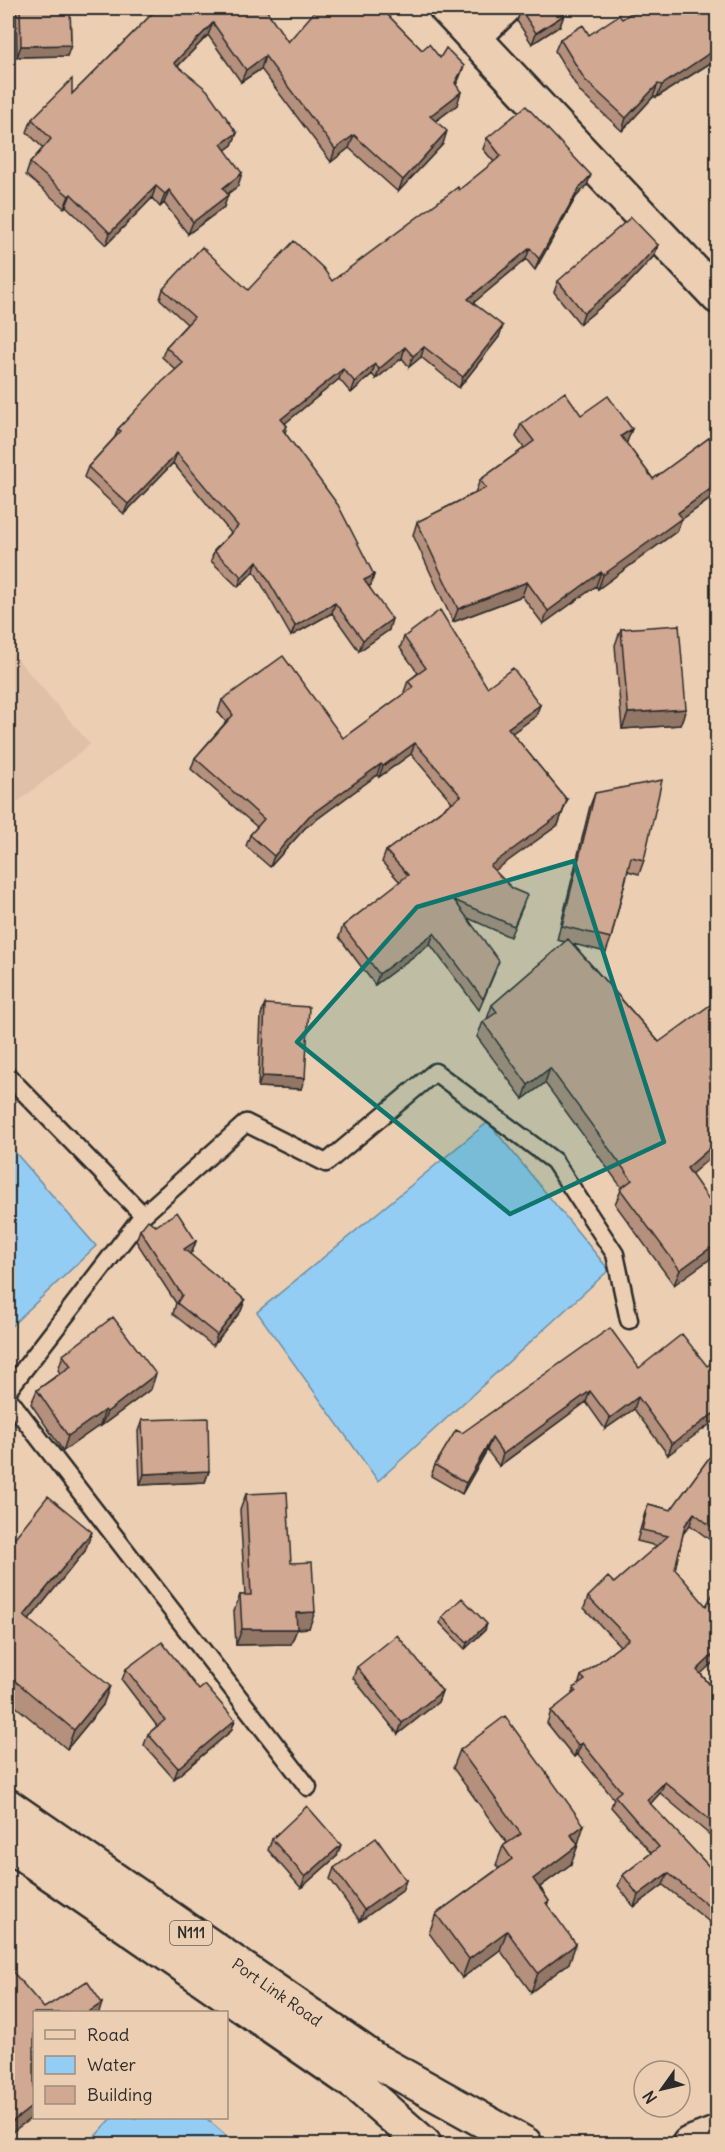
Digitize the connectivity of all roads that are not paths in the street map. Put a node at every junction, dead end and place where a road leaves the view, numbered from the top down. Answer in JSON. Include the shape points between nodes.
{"nodes":[{"id":1,"x":446,"y":8,"type":"edge"},
{"id":2,"x":504,"y":8,"type":"edge"},
{"id":3,"x":473,"y":38,"type":"junction"},
{"id":4,"x":717,"y":297,"type":"edge"},
{"id":5,"x":8,"y":1076,"type":"edge"},
{"id":6,"x":142,"y":1215,"type":"junction"},
{"id":7,"x":629,"y":1320,"type":"dead end"},
{"id":8,"x":8,"y":1390,"type":"edge"},
{"id":9,"x":8,"y":1398,"type":"edge"},
{"id":10,"x":308,"y":1787,"type":"dead end"},
{"id":11,"x":8,"y":1806,"type":"edge"},
{"id":12,"x":8,"y":1844,"type":"edge"},
{"id":13,"x":717,"y":2133,"type":"edge"},
{"id":14,"x":424,"y":2145,"type":"edge"},
{"id":15,"x":525,"y":2145,"type":"edge"},
{"id":16,"x":689,"y":2145,"type":"edge"}],
"edges":[{"from":1,"to":3,"type":"main road"},
{"from":2,"to":3,"type":"main road"},
{"from":3,"to":4,"type":"main road"},
{"from":5,"to":6,"type":"lane"},
{"from":6,"to":7,"type":"lane","via":[[246,1124],[326,1163],[435,1072],[554,1161],[615,1254]]},
{"from":6,"to":8,"type":"lane"},
{"from":9,"to":10,"type":"lane"},
{"from":11,"to":15,"type":"main road","name":"Port Link Road","number":"N111","via":[[375,2060]]},
{"from":12,"to":14,"type":"main road","name":"Port Link Road","number":"N111","via":[[357,2085]]},
{"from":13,"to":16,"type":"main road"}]}
